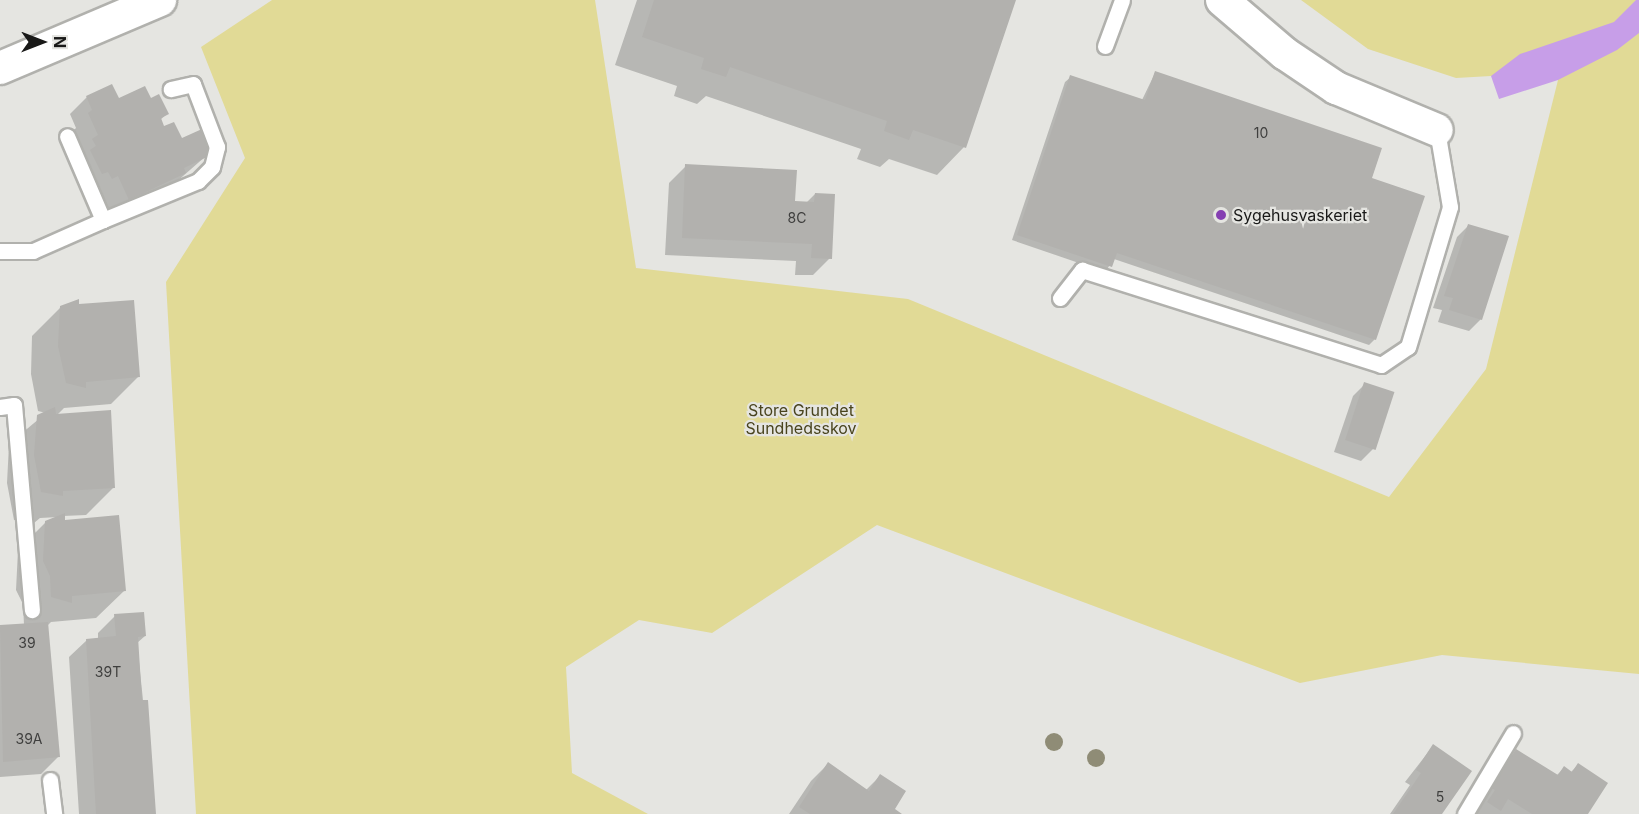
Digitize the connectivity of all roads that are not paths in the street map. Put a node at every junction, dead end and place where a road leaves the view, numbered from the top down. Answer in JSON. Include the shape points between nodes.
{"nodes":[{"id":1,"x":160,"y":0,"type":"edge"},
{"id":2,"x":1122,"y":0,"type":"edge"},
{"id":3,"x":1222,"y":0,"type":"edge"},
{"id":4,"x":1105,"y":46,"type":"dead end"},
{"id":5,"x":0,"y":68,"type":"edge"},
{"id":6,"x":171,"y":89,"type":"dead end"},
{"id":7,"x":1437,"y":130,"type":"joint"},
{"id":8,"x":67,"y":136,"type":"dead end"},
{"id":9,"x":103,"y":220,"type":"junction"},
{"id":10,"x":0,"y":251,"type":"edge"},
{"id":11,"x":1060,"y":298,"type":"dead end"},
{"id":12,"x":0,"y":407,"type":"edge"},
{"id":13,"x":32,"y":610,"type":"dead end"},
{"id":14,"x":1513,"y":733,"type":"dead end"},
{"id":15,"x":50,"y":780,"type":"dead end"},
{"id":16,"x":54,"y":814,"type":"edge"},
{"id":17,"x":1465,"y":814,"type":"edge"}],
"edges":[{"from":1,"to":5,"type":"street"},
{"from":2,"to":4,"type":"lane"},
{"from":3,"to":7,"type":"street","via":[[1284,53],[1336,88]]},
{"from":6,"to":9,"type":"lane","via":[[193,84],[217,147],[212,167],[198,182]]},
{"from":7,"to":11,"type":"lane","via":[[1450,207],[1408,347],[1381,365],[1082,270]]},
{"from":8,"to":9,"type":"lane"},
{"from":9,"to":10,"type":"lane","via":[[33,251]]},
{"from":12,"to":13,"type":"lane","via":[[14,405]]},
{"from":14,"to":17,"type":"lane"},
{"from":15,"to":16,"type":"lane"}]}
